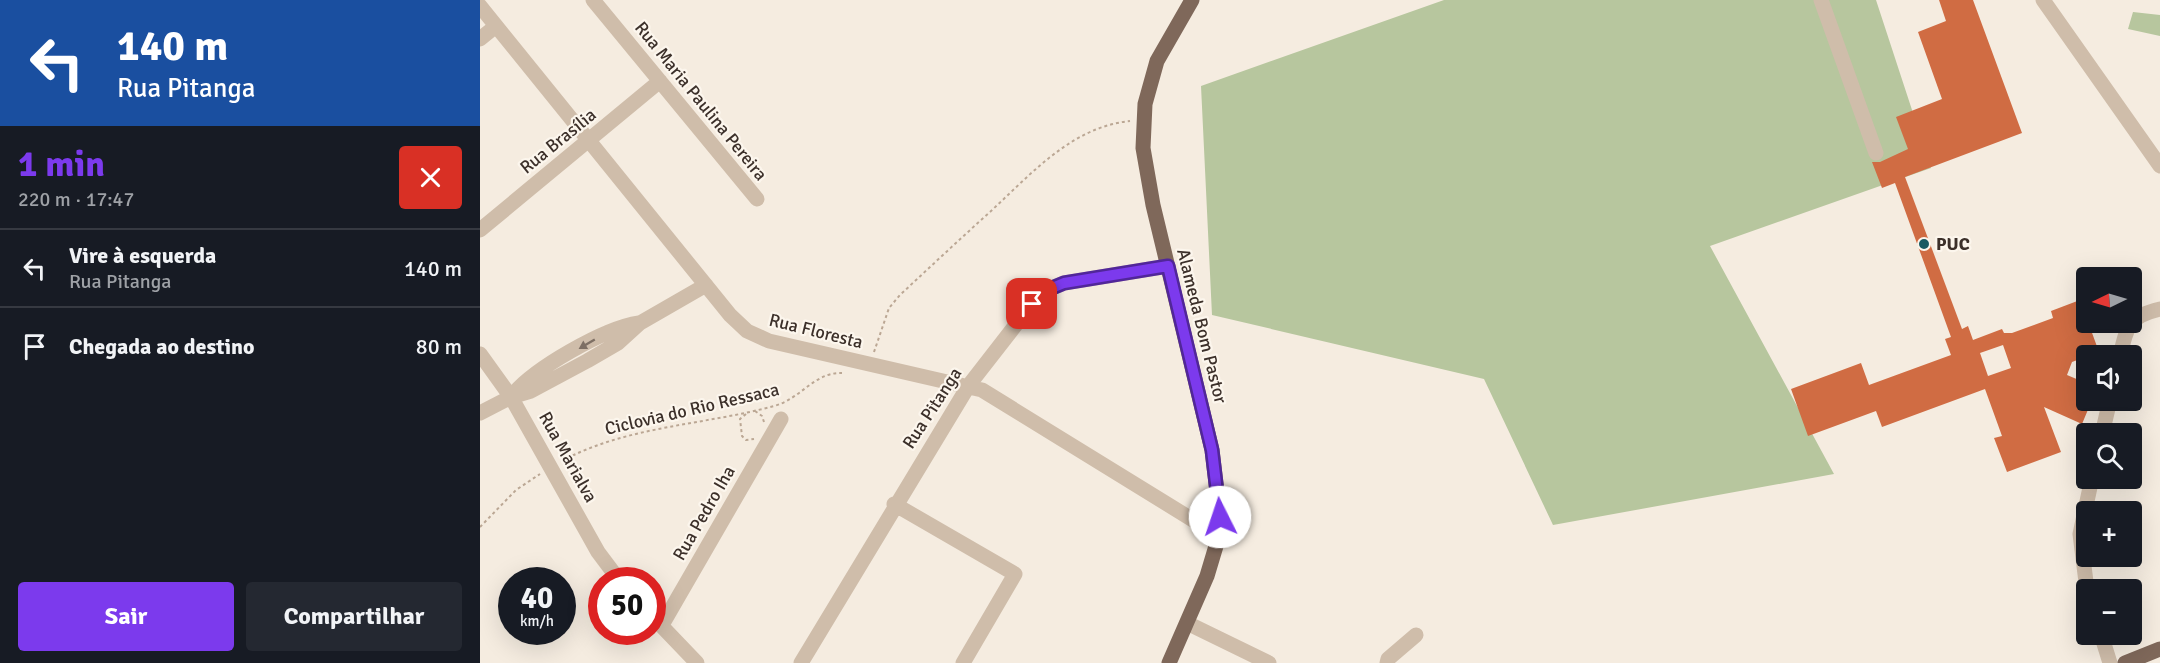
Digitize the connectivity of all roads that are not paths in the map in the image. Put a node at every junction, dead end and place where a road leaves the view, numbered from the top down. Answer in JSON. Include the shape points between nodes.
{"nodes":[{"id":1,"x":593,"y":0,"type":"edge"},
{"id":2,"x":1192,"y":0,"type":"edge"},
{"id":3,"x":1821,"y":0,"type":"edge"},
{"id":4,"x":2043,"y":0,"type":"edge"},
{"id":5,"x":480,"y":6,"type":"edge"},
{"id":6,"x":496,"y":26,"type":"junction"},
{"id":7,"x":480,"y":39,"type":"edge"},
{"id":8,"x":660,"y":81,"type":"junction"},
{"id":9,"x":589,"y":140,"type":"junction"},
{"id":10,"x":1876,"y":153,"type":"dead end"},
{"id":11,"x":2160,"y":166,"type":"edge"},
{"id":12,"x":757,"y":199,"type":"dead end"},
{"id":13,"x":480,"y":230,"type":"edge"},
{"id":14,"x":1168,"y":266,"type":"junction"},
{"id":15,"x":706,"y":285,"type":"junction"},
{"id":16,"x":2160,"y":309,"type":"edge"},
{"id":17,"x":2123,"y":345,"type":"edge"},
{"id":18,"x":480,"y":354,"type":"edge"},
{"id":19,"x":969,"y":385,"type":"junction"},
{"id":20,"x":511,"y":397,"type":"junction"},
{"id":21,"x":480,"y":413,"type":"edge"},
{"id":22,"x":781,"y":419,"type":"dead end"},
{"id":23,"x":2090,"y":489,"type":"edge"},
{"id":24,"x":894,"y":504,"type":"junction"},
{"id":25,"x":1219,"y":536,"type":"junction"},
{"id":26,"x":609,"y":567,"type":"edge"},
{"id":27,"x":2086,"y":579,"type":"edge"},
{"id":28,"x":666,"y":606,"type":"edge"},
{"id":29,"x":1187,"y":623,"type":"junction"},
{"id":30,"x":666,"y":630,"type":"edge"},
{"id":31,"x":1416,"y":634,"type":"dead end"},
{"id":32,"x":2104,"y":645,"type":"edge"},
{"id":33,"x":2160,"y":648,"type":"edge"},
{"id":34,"x":697,"y":663,"type":"edge"},
{"id":35,"x":801,"y":663,"type":"edge"},
{"id":36,"x":963,"y":663,"type":"edge"},
{"id":37,"x":1169,"y":663,"type":"edge"},
{"id":38,"x":1269,"y":663,"type":"edge"},
{"id":39,"x":1387,"y":663,"type":"edge"},
{"id":40,"x":2110,"y":663,"type":"edge"},
{"id":41,"x":2125,"y":663,"type":"edge"}],
"edges":[{"from":1,"to":8,"type":"street","name":"Rua Maria Paulina Pereira"},
{"from":2,"to":14,"type":"main road","name":"Alameda Bom Pastor","via":[[1157,61],[1142,119],[1145,166]]},
{"from":3,"to":10,"type":"street"},
{"from":4,"to":11,"type":"street"},
{"from":5,"to":6,"type":"street","name":"Rua Floresta"},
{"from":6,"to":7,"type":"street"},
{"from":6,"to":9,"type":"street","name":"Rua Floresta"},
{"from":8,"to":9,"type":"street","name":"Rua Brasília"},
{"from":8,"to":12,"type":"street","name":"Rua Maria Paulina Pereira"},
{"from":9,"to":13,"type":"street","name":"Rua Brasília"},
{"from":9,"to":15,"type":"street","name":"Rua Floresta"},
{"from":14,"to":19,"type":"street","name":"Rua Pitanga","via":[[1052,288],[1032,304]]},
{"from":14,"to":25,"type":"main road","name":"Alameda Bom Pastor","via":[[1212,450],[1220,498]]},
{"from":15,"to":19,"type":"street","name":"Rua Floresta","via":[[737,324],[758,338]]},
{"from":15,"to":20,"type":"street","via":[[640,323],[587,361],[531,391]]},
{"from":16,"to":17,"type":"street","via":[[2139,314],[2127,329]]},
{"from":18,"to":20,"type":"street","name":"Rua Marialva"},
{"from":19,"to":24,"type":"street","name":"Rua Pitanga"},
{"from":19,"to":25,"type":"street","name":"Rua Floresta","via":[[994,396]]},
{"from":20,"to":21,"type":"street"},
{"from":20,"to":26,"type":"street","name":"Rua Marialva"},
{"from":22,"to":28,"type":"street","name":"Rua Pedro Iha"},
{"from":23,"to":27,"type":"street","via":[[2080,534]]},
{"from":24,"to":35,"type":"street","name":"Rua Pitanga"},
{"from":24,"to":36,"type":"street","via":[[1015,574]]},
{"from":25,"to":29,"type":"main road","name":"Alameda Bom Pastor"},
{"from":29,"to":37,"type":"main road","name":"Alameda Bom Pastor"},
{"from":29,"to":38,"type":"street"},
{"from":30,"to":34,"type":"street"},
{"from":31,"to":39,"type":"street"},
{"from":32,"to":40,"type":"street"},
{"from":33,"to":41,"type":"main road"}]}
